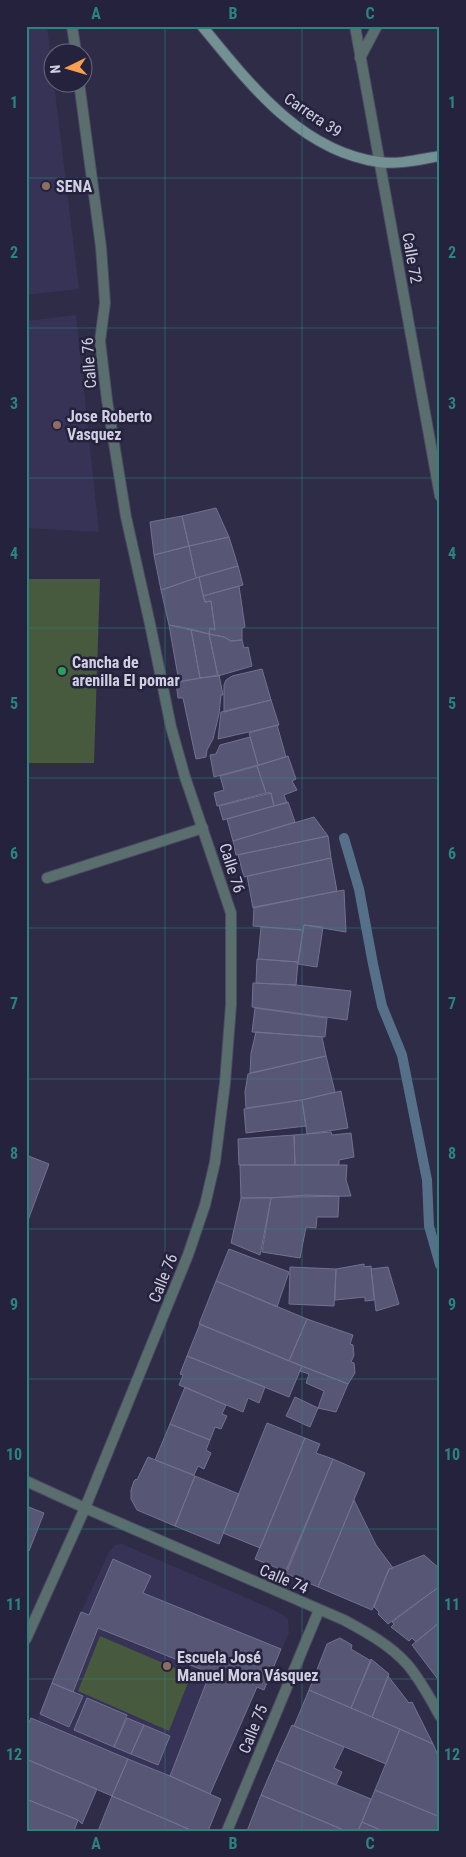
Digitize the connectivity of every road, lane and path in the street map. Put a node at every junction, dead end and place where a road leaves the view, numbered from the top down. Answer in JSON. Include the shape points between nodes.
{"nodes":[{"id":1,"x":72,"y":26,"type":"edge"},
{"id":2,"x":202,"y":26,"type":"edge"},
{"id":3,"x":355,"y":26,"type":"edge"},
{"id":4,"x":377,"y":26,"type":"edge"},
{"id":5,"x":74,"y":42,"type":"edge"},
{"id":6,"x":360,"y":58,"type":"junction"},
{"id":7,"x":81,"y":92,"type":"edge"},
{"id":8,"x":440,"y":156,"type":"edge"},
{"id":9,"x":380,"y":162,"type":"junction"},
{"id":10,"x":440,"y":496,"type":"edge"},
{"id":11,"x":203,"y":828,"type":"junction"},
{"id":12,"x":46,"y":878,"type":"dead end"},
{"id":13,"x":26,"y":1481,"type":"edge"},
{"id":14,"x":85,"y":1508,"type":"junction"},
{"id":15,"x":319,"y":1610,"type":"junction"},
{"id":16,"x":26,"y":1639,"type":"edge"},
{"id":17,"x":440,"y":1716,"type":"edge"},
{"id":18,"x":227,"y":1831,"type":"edge"}],
"edges":[{"from":1,"to":5,"type":"street"},
{"from":2,"to":9,"type":"main road","name":"Carrera 39","via":[[280,114],[340,152]]},
{"from":3,"to":6,"type":"street","name":"Calle 72"},
{"from":4,"to":6,"type":"street"},
{"from":6,"to":9,"type":"street","name":"Calle 72"},
{"from":7,"to":11,"type":"street","name":"Calle 76","via":[[101,247],[105,303],[100,341],[126,517],[171,727]]},
{"from":8,"to":9,"type":"main road","name":"Carrera 39"},
{"from":9,"to":10,"type":"street","name":"Calle 72"},
{"from":11,"to":12,"type":"street"},
{"from":11,"to":14,"type":"street","name":"Calle 76","via":[[231,913],[232,1005],[215,1162],[188,1255]]},
{"from":13,"to":14,"type":"street","name":"Calle 74"},
{"from":14,"to":15,"type":"street","name":"Calle 74"},
{"from":14,"to":16,"type":"street","name":"Calle 76"},
{"from":15,"to":17,"type":"street","name":"Calle 74","via":[[366,1632],[407,1663]]},
{"from":15,"to":18,"type":"street","name":"Calle 75"}]}
